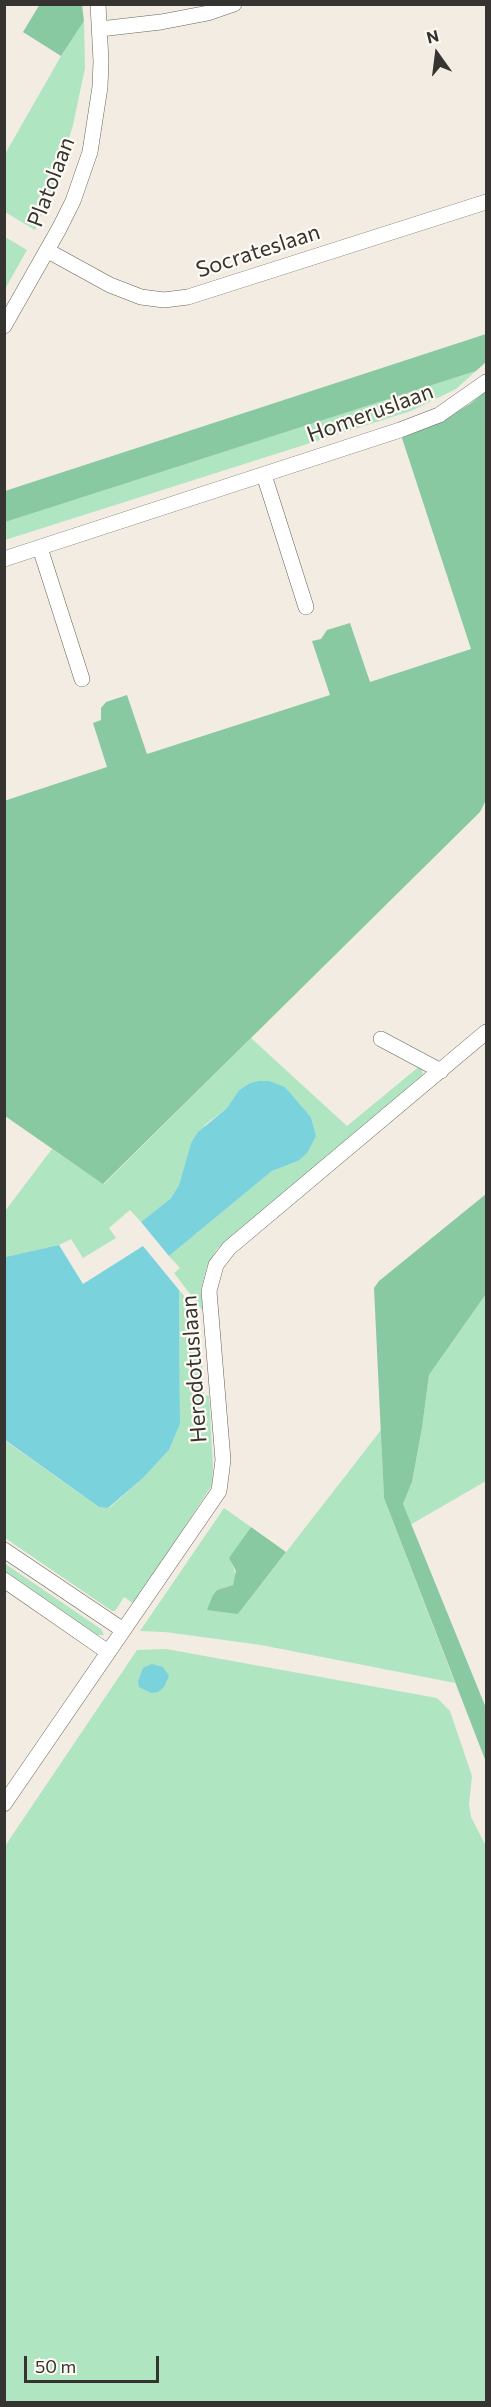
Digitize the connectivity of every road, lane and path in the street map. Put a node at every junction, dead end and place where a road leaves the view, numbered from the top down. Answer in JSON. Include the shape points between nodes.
{"nodes":[{"id":1,"x":98,"y":4,"type":"edge"},
{"id":2,"x":234,"y":4,"type":"edge"},
{"id":3,"x":100,"y":29,"type":"junction"},
{"id":4,"x":486,"y":202,"type":"edge"},
{"id":5,"x":48,"y":251,"type":"junction"},
{"id":6,"x":4,"y":326,"type":"edge"},
{"id":7,"x":486,"y":382,"type":"edge"},
{"id":8,"x":264,"y":475,"type":"junction"},
{"id":9,"x":40,"y":548,"type":"junction"},
{"id":10,"x":4,"y":559,"type":"edge"},
{"id":11,"x":306,"y":607,"type":"dead end"},
{"id":12,"x":82,"y":679,"type":"dead end"},
{"id":13,"x":486,"y":1032,"type":"edge"},
{"id":14,"x":381,"y":1039,"type":"dead end"},
{"id":15,"x":441,"y":1071,"type":"junction"},
{"id":16,"x":4,"y":1550,"type":"edge"},
{"id":17,"x":4,"y":1580,"type":"edge"},
{"id":18,"x":123,"y":1630,"type":"junction"},
{"id":19,"x":108,"y":1652,"type":"junction"},
{"id":20,"x":4,"y":1804,"type":"edge"}],
"edges":[{"from":1,"to":3,"type":"street","name":"Platolaan"},
{"from":2,"to":3,"type":"street","via":[[161,22]]},
{"from":3,"to":5,"type":"street","name":"Platolaan","via":[[100,87],[90,152],[73,201]]},
{"from":4,"to":5,"type":"street","name":"Socrateslaan","via":[[188,297],[164,300],[141,297],[110,285]]},
{"from":5,"to":6,"type":"street","name":"Platolaan"},
{"from":7,"to":8,"type":"street","name":"Homeruslaan","via":[[454,406],[418,424]]},
{"from":8,"to":9,"type":"street","name":"Homeruslaan"},
{"from":8,"to":11,"type":"street"},
{"from":9,"to":10,"type":"street","name":"Homeruslaan"},
{"from":9,"to":12,"type":"street"},
{"from":13,"to":15,"type":"street","name":"Herodotuslaan"},
{"from":14,"to":15,"type":"street"},
{"from":15,"to":18,"type":"street","name":"Herodotuslaan","via":[[229,1248],[216,1265],[209,1291],[223,1460],[219,1491]]},
{"from":16,"to":18,"type":"street"},
{"from":17,"to":19,"type":"street"},
{"from":18,"to":19,"type":"street","name":"Herodotuslaan"},
{"from":19,"to":20,"type":"street","name":"Herodotuslaan"}]}
